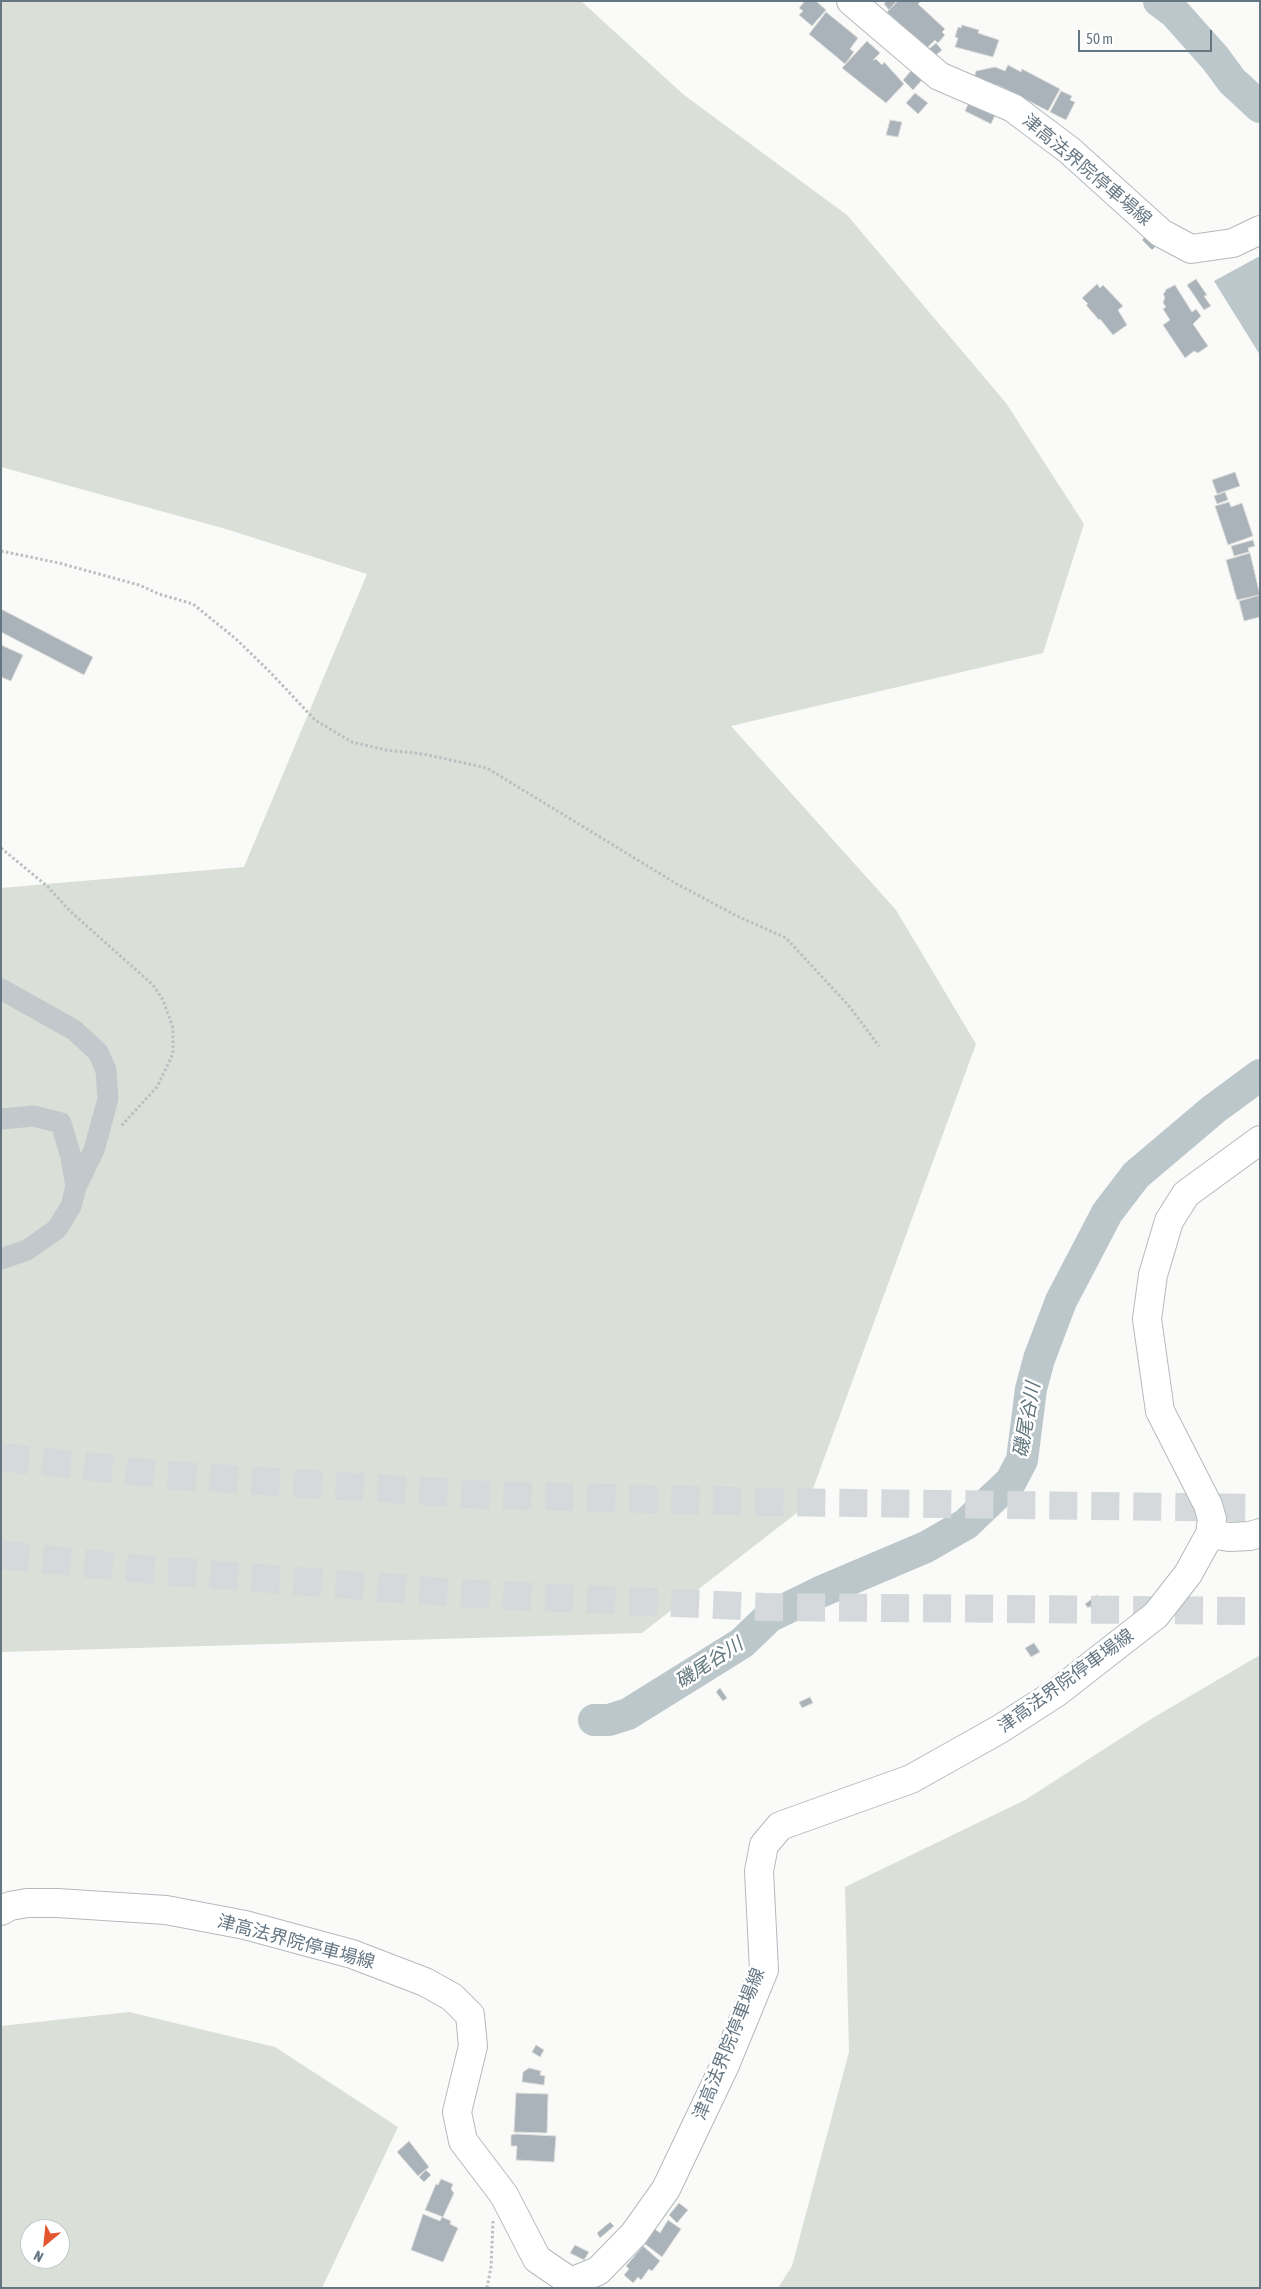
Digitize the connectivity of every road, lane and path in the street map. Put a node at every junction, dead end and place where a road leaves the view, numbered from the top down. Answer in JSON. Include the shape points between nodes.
{"nodes":[{"id":1,"x":851,"y":1,"type":"edge"},
{"id":2,"x":1260,"y":230,"type":"edge"},
{"id":3,"x":1,"y":551,"type":"edge"},
{"id":4,"x":1,"y":848,"type":"edge"},
{"id":5,"x":1,"y":990,"type":"edge"},
{"id":6,"x":879,"y":1046,"type":"dead end"},
{"id":7,"x":1,"y":1120,"type":"edge"},
{"id":8,"x":120,"y":1127,"type":"dead end"},
{"id":9,"x":1260,"y":1140,"type":"edge"},
{"id":10,"x":76,"y":1187,"type":"junction"},
{"id":11,"x":1,"y":1259,"type":"edge"},
{"id":12,"x":1260,"y":1533,"type":"edge"},
{"id":13,"x":1210,"y":1534,"type":"junction"},
{"id":14,"x":1,"y":1911,"type":"edge"},
{"id":15,"x":504,"y":2195,"type":"junction"},
{"id":16,"x":487,"y":2288,"type":"edge"}],
"edges":[{"from":1,"to":2,"type":"main road","name":"津高法界院停車場線","via":[[939,76],[1013,108],[1069,150],[1161,233],[1191,248],[1233,243]]},
{"from":3,"to":6,"type":"path","via":[[139,585],[192,604],[270,672],[315,720],[352,742],[487,768],[677,884],[786,938],[850,1006]]},
{"from":4,"to":8,"type":"path","via":[[47,886],[70,911],[153,985],[163,1000],[173,1028],[173,1054],[157,1087]]},
{"from":5,"to":10,"type":"street","via":[[74,1030],[98,1052],[106,1070],[108,1099],[94,1150]]},
{"from":7,"to":10,"type":"street","via":[[34,1116],[61,1123]]},
{"from":9,"to":13,"type":"main road","via":[[1186,1194],[1169,1221],[1160,1248],[1147,1319],[1160,1411],[1208,1505],[1212,1519]]},
{"from":10,"to":11,"type":"street","via":[[71,1206],[57,1229],[27,1250]]},
{"from":12,"to":13,"type":"main road","via":[[1229,1537]]},
{"from":13,"to":15,"type":"main road","name":"津高法界院停車場線","via":[[1188,1574],[1156,1615],[1056,1693],[911,1779],[780,1826],[764,1845],[759,1871],[764,1970],[725,2065],[666,2189],[634,2234],[598,2271],[571,2282],[537,2259]]},
{"from":14,"to":15,"type":"main road","name":"津高法界院停車場線","via":[[27,1902],[166,1910],[246,1925],[352,1954],[425,1982],[452,1997],[470,2015],[473,2046],[457,2112],[463,2141]]},
{"from":15,"to":16,"type":"path","via":[[494,2212]]}]}
